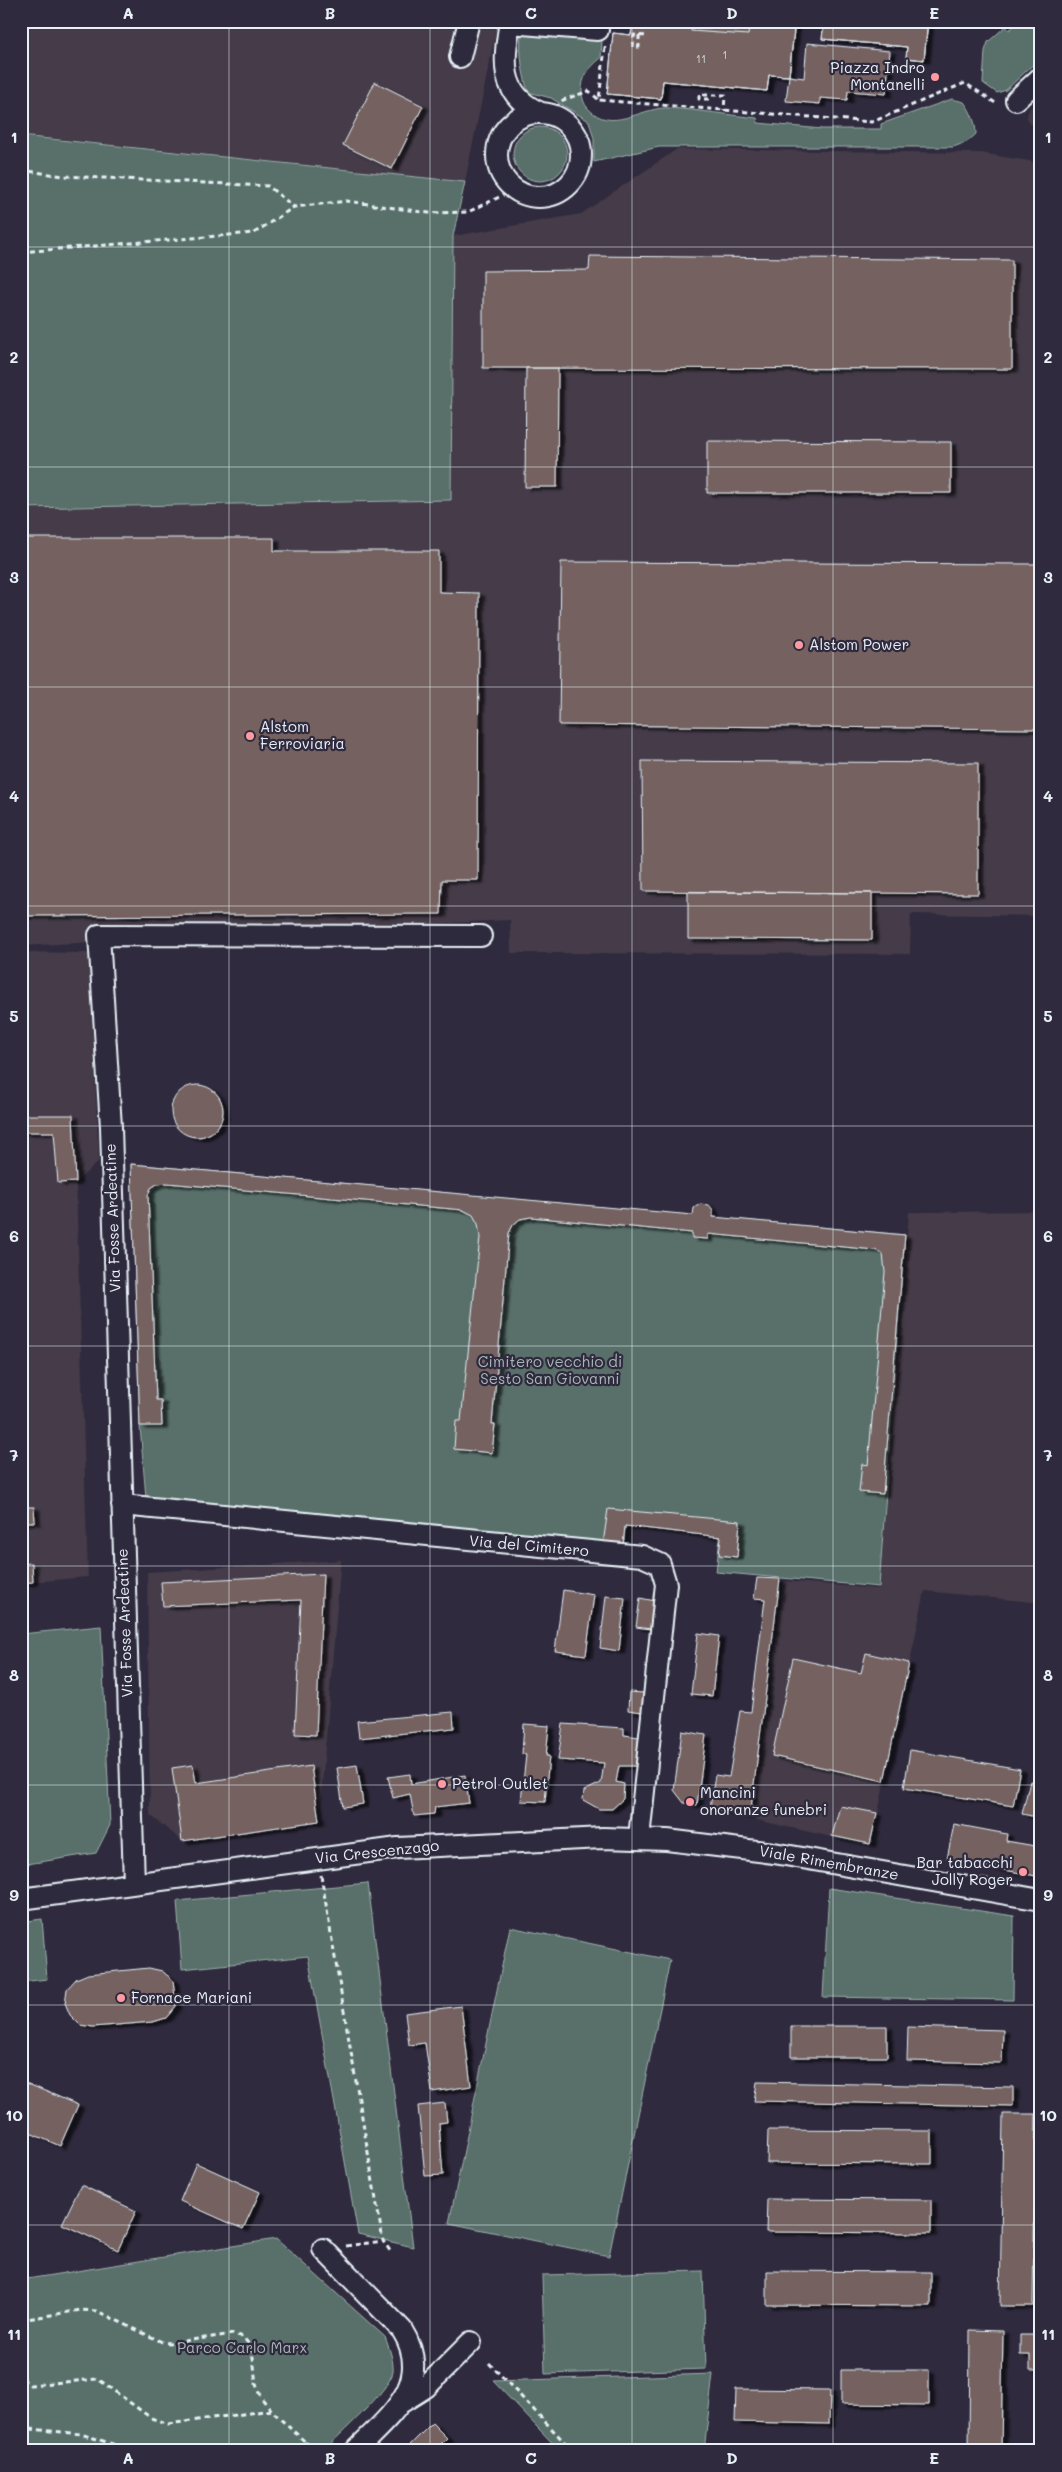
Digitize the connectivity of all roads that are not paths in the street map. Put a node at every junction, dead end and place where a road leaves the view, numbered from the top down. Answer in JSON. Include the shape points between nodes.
{"nodes":[{"id":1,"x":469,"y":21,"type":"edge"},
{"id":2,"x":510,"y":22,"type":"edge"},
{"id":3,"x":602,"y":38,"type":"road end"},
{"id":4,"x":460,"y":57,"type":"dead end"},
{"id":5,"x":1041,"y":77,"type":"edge"},
{"id":6,"x":510,"y":87,"type":"junction"},
{"id":7,"x":1016,"y":100,"type":"dead end"},
{"id":8,"x":545,"y":113,"type":"junction"},
{"id":9,"x":506,"y":129,"type":"junction"},
{"id":10,"x":481,"y":936,"type":"dead end"},
{"id":11,"x":122,"y":1505,"type":"junction"},
{"id":12,"x":638,"y":1838,"type":"junction"},
{"id":13,"x":734,"y":1847,"type":"joint"},
{"id":14,"x":134,"y":1883,"type":"junction"},
{"id":15,"x":21,"y":1899,"type":"edge"},
{"id":16,"x":1041,"y":1900,"type":"edge"},
{"id":17,"x":323,"y":2249,"type":"road end"},
{"id":18,"x":470,"y":2342,"type":"dead end"},
{"id":19,"x":402,"y":2402,"type":"junction"},
{"id":20,"x":354,"y":2451,"type":"edge"}],
"edges":[{"from":1,"to":4,"type":"street"},
{"from":2,"to":3,"type":"street"},
{"from":2,"to":6,"type":"street","via":[[506,62]]},
{"from":5,"to":7,"type":"street"},
{"from":6,"to":8,"type":"street","via":[[521,103]]},
{"from":6,"to":9,"type":"street"},
{"from":8,"to":9,"type":"street","via":[[527,114]]},
{"from":8,"to":9,"type":"street","via":[[571,126],[582,152],[576,178],[554,196],[527,196],[514,190],[505,180],[498,161],[499,141]]},
{"from":10,"to":11,"type":"street","name":"Via Fosse Ardeatine","via":[[99,935],[112,1162]]},
{"from":11,"to":12,"type":"street","name":"Via del Cimitero","via":[[642,1556],[660,1564],[666,1584]]},
{"from":11,"to":14,"type":"street","name":"Via Fosse Ardeatine"},
{"from":12,"to":13,"type":"street","name":"Via Crescenzago"},
{"from":12,"to":14,"type":"street","name":"Via Crescenzago","via":[[443,1845]]},
{"from":13,"to":16,"type":"street","name":"Viale Rimembranze"},
{"from":14,"to":15,"type":"street","name":"Via Crescenzago"},
{"from":17,"to":19,"type":"street","via":[[408,2338],[413,2358],[412,2375]]},
{"from":18,"to":19,"type":"street","via":[[426,2387]]},
{"from":19,"to":20,"type":"street"}]}
